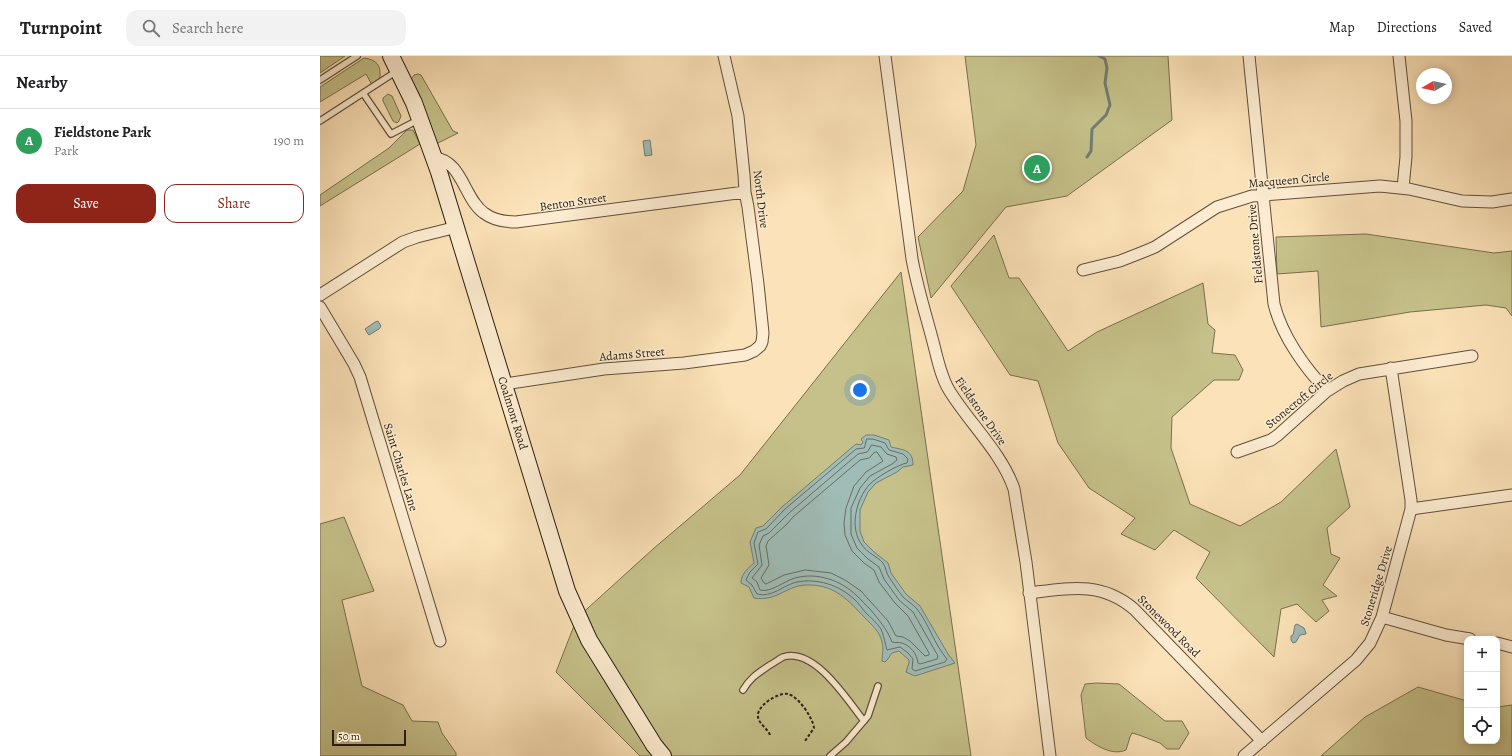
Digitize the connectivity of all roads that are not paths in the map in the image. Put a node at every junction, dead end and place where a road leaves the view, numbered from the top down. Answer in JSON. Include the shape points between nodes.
{"nodes":[{"id":1,"x":357,"y":56,"type":"edge"},
{"id":2,"x":724,"y":56,"type":"edge"},
{"id":3,"x":885,"y":56,"type":"edge"},
{"id":4,"x":1249,"y":56,"type":"edge"},
{"id":5,"x":1399,"y":56,"type":"edge"},
{"id":6,"x":395,"y":63,"type":"edge"},
{"id":7,"x":320,"y":80,"type":"edge"},
{"id":8,"x":363,"y":93,"type":"junction"},
{"id":9,"x":420,"y":119,"type":"junction"},
{"id":10,"x":320,"y":121,"type":"edge"},
{"id":11,"x":434,"y":158,"type":"junction"},
{"id":12,"x":1403,"y":188,"type":"junction"},
{"id":13,"x":745,"y":192,"type":"junction"},
{"id":14,"x":1264,"y":195,"type":"junction"},
{"id":15,"x":1512,"y":199,"type":"edge"},
{"id":16,"x":457,"y":227,"type":"junction"},
{"id":17,"x":1083,"y":270,"type":"dead end"},
{"id":18,"x":320,"y":295,"type":"edge"},
{"id":19,"x":320,"y":308,"type":"edge"},
{"id":20,"x":760,"y":346,"type":"joint"},
{"id":21,"x":1472,"y":356,"type":"dead end"},
{"id":22,"x":1391,"y":368,"type":"junction"},
{"id":23,"x":505,"y":384,"type":"junction"},
{"id":24,"x":1327,"y":391,"type":"junction"},
{"id":25,"x":1237,"y":452,"type":"dead end"},
{"id":26,"x":1512,"y":495,"type":"edge"},
{"id":27,"x":1412,"y":509,"type":"junction"},
{"id":28,"x":1029,"y":593,"type":"junction"},
{"id":29,"x":1382,"y":617,"type":"junction"},
{"id":30,"x":1464,"y":638,"type":"edge"},
{"id":31,"x":440,"y":641,"type":"dead end"},
{"id":32,"x":1500,"y":644,"type":"edge"},
{"id":33,"x":1512,"y":646,"type":"edge"},
{"id":34,"x":878,"y":686,"type":"dead end"},
{"id":35,"x":743,"y":690,"type":"dead end"},
{"id":36,"x":864,"y":721,"type":"junction"},
{"id":37,"x":1262,"y":741,"type":"junction"},
{"id":38,"x":663,"y":756,"type":"edge"},
{"id":39,"x":830,"y":756,"type":"edge"},
{"id":40,"x":1050,"y":756,"type":"edge"},
{"id":41,"x":1244,"y":756,"type":"edge"}],
"edges":[{"from":1,"to":7,"type":"lane"},
{"from":2,"to":13,"type":"street","name":"North Drive","via":[[738,116]]},
{"from":3,"to":28,"type":"street","name":"Fieldstone Drive","via":[[918,288],[948,388],[1011,480],[1017,503]]},
{"from":4,"to":14,"type":"street","name":"Fieldstone Drive"},
{"from":5,"to":12,"type":"street","via":[[1406,121]]},
{"from":6,"to":8,"type":"lane"},
{"from":6,"to":9,"type":"street","name":"Coalmont Road"},
{"from":8,"to":9,"type":"lane","via":[[391,134]]},
{"from":8,"to":10,"type":"lane"},
{"from":9,"to":11,"type":"street","name":"Coalmont Road"},
{"from":11,"to":13,"type":"street","name":"Benton Street","via":[[450,164],[473,202],[484,214],[506,222]]},
{"from":11,"to":16,"type":"street","name":"Coalmont Road"},
{"from":12,"to":14,"type":"street","name":"Macqueen Circle","via":[[1369,186]]},
{"from":12,"to":15,"type":"street","name":"Macqueen Circle","via":[[1462,201],[1492,202]]},
{"from":13,"to":20,"type":"street","name":"North Drive","via":[[759,291],[763,333]]},
{"from":14,"to":17,"type":"street","name":"Macqueen Circle","via":[[1242,198],[1217,207],[1155,247],[1120,261]]},
{"from":14,"to":24,"type":"street","name":"Fieldstone Drive","via":[[1272,291],[1281,327]]},
{"from":16,"to":18,"type":"street","via":[[403,242]]},
{"from":16,"to":23,"type":"street","name":"Coalmont Road"},
{"from":19,"to":31,"type":"street","name":"Saint Charles Lane","via":[[360,378]]},
{"from":20,"to":23,"type":"street","name":"Adams Street","via":[[746,355],[604,369]]},
{"from":21,"to":22,"type":"street","name":"Stonecroft Circle"},
{"from":22,"to":24,"type":"street","name":"Stonecroft Circle","via":[[1359,374]]},
{"from":22,"to":27,"type":"street","name":"Stoneridge Drive"},
{"from":23,"to":38,"type":"street","name":"Coalmont Road","via":[[561,572],[576,612],[611,677]]},
{"from":24,"to":25,"type":"street","name":"Stonecroft Circle","via":[[1278,435]]},
{"from":26,"to":27,"type":"street"},
{"from":27,"to":29,"type":"street","name":"Stoneridge Drive"},
{"from":28,"to":37,"type":"street","name":"Stonewood Road","via":[[1083,588],[1102,591],[1124,601]]},
{"from":28,"to":40,"type":"street","name":"Fieldstone Drive"},
{"from":29,"to":30,"type":"street"},
{"from":29,"to":37,"type":"street","name":"Stoneridge Drive","via":[[1370,643],[1356,660]]},
{"from":32,"to":33,"type":"street"},
{"from":34,"to":36,"type":"lane"},
{"from":35,"to":36,"type":"lane","via":[[750,678],[783,657],[800,658],[817,665]]},
{"from":36,"to":39,"type":"lane"},
{"from":37,"to":41,"type":"street","name":"Stoneridge Drive"}]}
